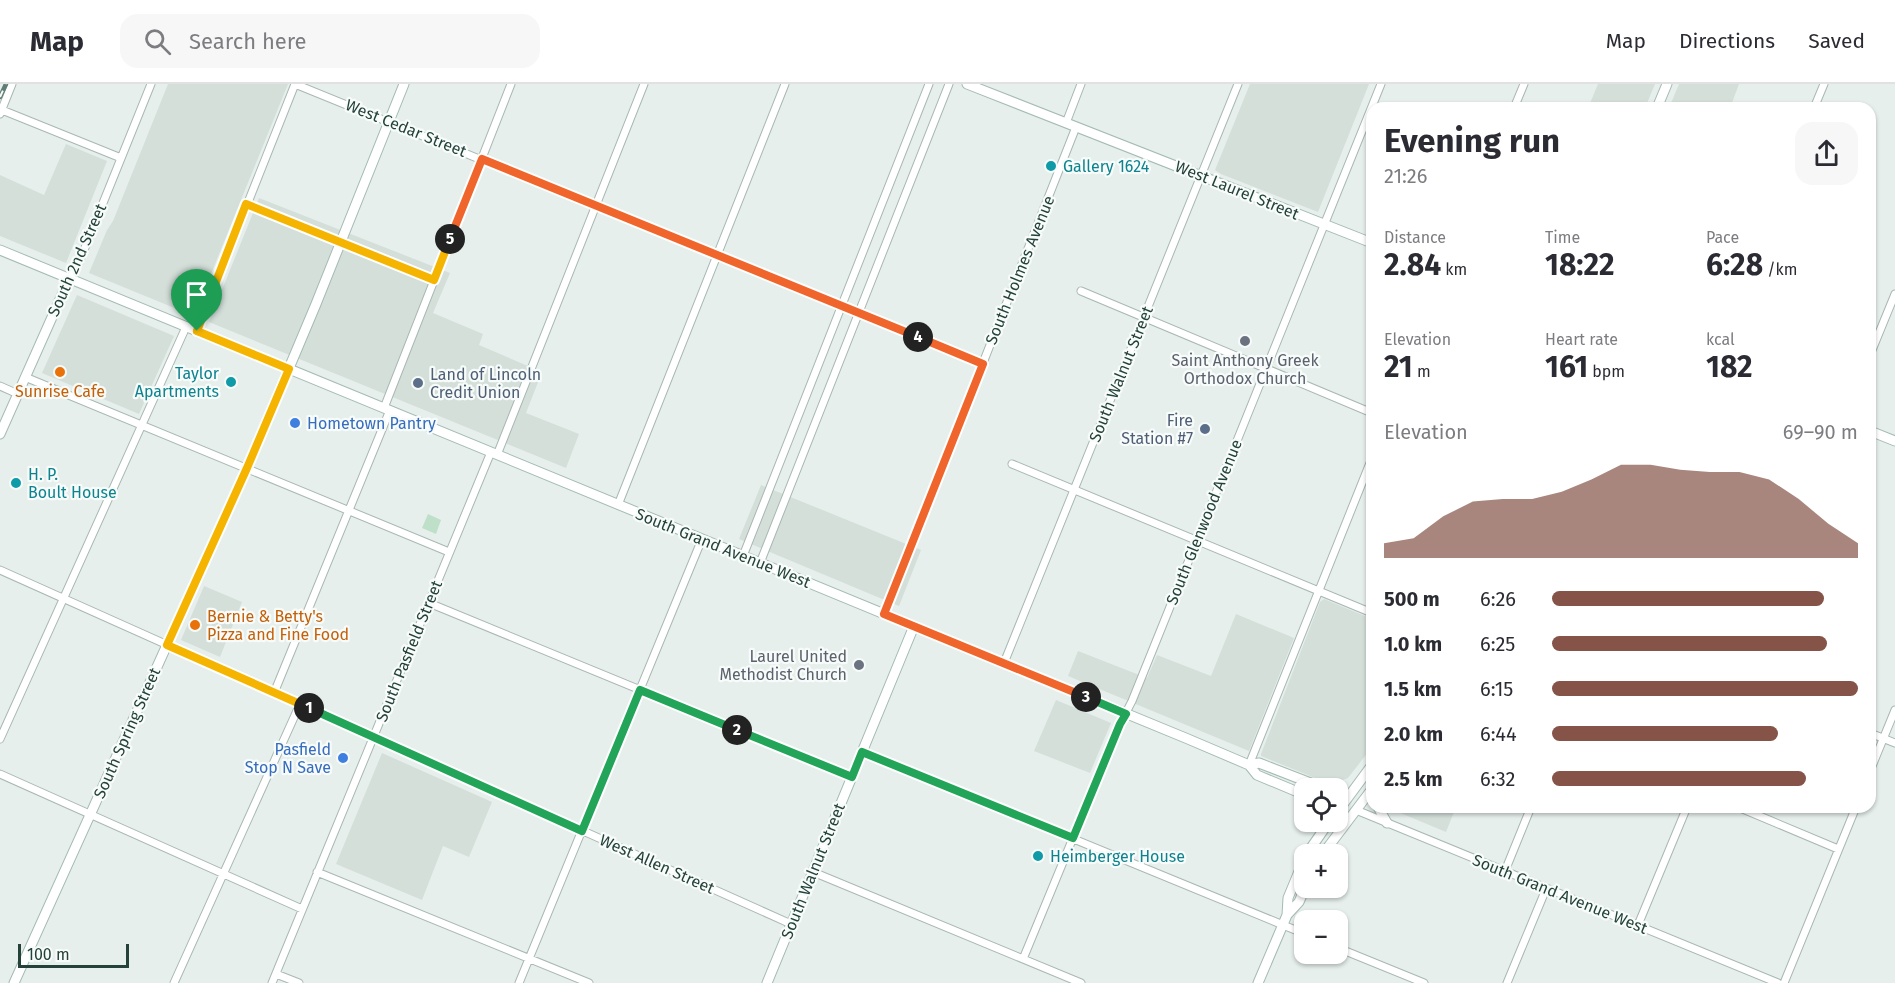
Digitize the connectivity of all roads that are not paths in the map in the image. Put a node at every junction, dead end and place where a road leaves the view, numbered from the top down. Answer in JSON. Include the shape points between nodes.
{"nodes":[{"id":1,"x":12,"y":84,"type":"edge"},
{"id":2,"x":152,"y":84,"type":"edge"},
{"id":3,"x":295,"y":84,"type":"edge"},
{"id":4,"x":404,"y":84,"type":"edge"},
{"id":5,"x":511,"y":84,"type":"edge"},
{"id":6,"x":644,"y":84,"type":"edge"},
{"id":7,"x":784,"y":84,"type":"edge"},
{"id":8,"x":929,"y":84,"type":"edge"},
{"id":9,"x":949,"y":84,"type":"edge"},
{"id":10,"x":967,"y":84,"type":"edge"},
{"id":11,"x":1081,"y":84,"type":"edge"},
{"id":12,"x":1238,"y":84,"type":"edge"},
{"id":13,"x":1381,"y":84,"type":"edge"},
{"id":14,"x":1524,"y":84,"type":"edge"},
{"id":15,"x":1667,"y":84,"type":"edge"},
{"id":16,"x":1824,"y":84,"type":"edge"},
{"id":17,"x":1374,"y":102,"type":"edge"},
{"id":18,"x":1516,"y":102,"type":"edge"},
{"id":19,"x":1660,"y":102,"type":"edge"},
{"id":20,"x":1816,"y":102,"type":"edge"},
{"id":21,"x":1,"y":112,"type":"edge"},
{"id":22,"x":1366,"y":121,"type":"edge"},
{"id":23,"x":389,"y":122,"type":"junction"},
{"id":24,"x":1066,"y":123,"type":"junction"},
{"id":25,"x":1076,"y":127,"type":"junction"},
{"id":26,"x":121,"y":158,"type":"junction"},
{"id":27,"x":482,"y":159,"type":"junction"},
{"id":28,"x":1201,"y":175,"type":"junction"},
{"id":29,"x":246,"y":204,"type":"junction"},
{"id":30,"x":596,"y":206,"type":"junction"},
{"id":31,"x":1324,"y":224,"type":"junction"},
{"id":32,"x":1366,"y":241,"type":"edge"},
{"id":33,"x":341,"y":242,"type":"junction"},
{"id":34,"x":0,"y":250,"type":"edge"},
{"id":35,"x":717,"y":255,"type":"junction"},
{"id":36,"x":69,"y":279,"type":"junction"},
{"id":37,"x":434,"y":280,"type":"junction"},
{"id":38,"x":1082,"y":291,"type":"dead end"},
{"id":39,"x":1895,"y":294,"type":"edge"},
{"id":40,"x":842,"y":306,"type":"junction"},
{"id":41,"x":857,"y":313,"type":"junction"},
{"id":42,"x":1144,"y":317,"type":"junction"},
{"id":43,"x":186,"y":327,"type":"junction"},
{"id":44,"x":197,"y":331,"type":"junction"},
{"id":45,"x":1876,"y":340,"type":"edge"},
{"id":46,"x":983,"y":364,"type":"junction"},
{"id":47,"x":1266,"y":368,"type":"junction"},
{"id":48,"x":289,"y":369,"type":"junction"},
{"id":49,"x":25,"y":376,"type":"junction"},
{"id":50,"x":0,"y":386,"type":"edge"},
{"id":51,"x":18,"y":394,"type":"junction"},
{"id":52,"x":387,"y":409,"type":"junction"},
{"id":53,"x":1366,"y":410,"type":"edge"},
{"id":54,"x":141,"y":425,"type":"junction"},
{"id":55,"x":1876,"y":433,"type":"edge"},
{"id":56,"x":0,"y":434,"type":"edge"},
{"id":57,"x":1895,"y":441,"type":"edge"},
{"id":58,"x":494,"y":454,"type":"junction"},
{"id":59,"x":1012,"y":464,"type":"dead end"},
{"id":60,"x":247,"y":468,"type":"junction"},
{"id":61,"x":1366,"y":473,"type":"edge"},
{"id":62,"x":1074,"y":489,"type":"junction"},
{"id":63,"x":618,"y":505,"type":"junction"},
{"id":64,"x":349,"y":511,"type":"junction"},
{"id":65,"x":702,"y":539,"type":"junction"},
{"id":66,"x":1197,"y":540,"type":"junction"},
{"id":67,"x":449,"y":552,"type":"junction"},
{"id":68,"x":743,"y":556,"type":"junction"},
{"id":69,"x":760,"y":563,"type":"junction"},
{"id":70,"x":0,"y":570,"type":"edge"},
{"id":71,"x":1318,"y":591,"type":"junction"},
{"id":72,"x":63,"y":598,"type":"junction"},
{"id":73,"x":429,"y":603,"type":"junction"},
{"id":74,"x":1366,"y":611,"type":"edge"},
{"id":75,"x":884,"y":614,"type":"junction"},
{"id":76,"x":914,"y":626,"type":"junction"},
{"id":77,"x":167,"y":645,"type":"junction"},
{"id":78,"x":1004,"y":663,"type":"junction"},
{"id":79,"x":640,"y":690,"type":"junction"},
{"id":80,"x":274,"y":693,"type":"junction"},
{"id":81,"x":300,"y":704,"type":"junction"},
{"id":82,"x":1895,"y":710,"type":"edge"},
{"id":83,"x":1126,"y":714,"type":"junction"},
{"id":84,"x":1876,"y":735,"type":"edge"},
{"id":85,"x":373,"y":737,"type":"junction"},
{"id":86,"x":1884,"y":738,"type":"junction"},
{"id":87,"x":0,"y":739,"type":"edge"},
{"id":88,"x":1895,"y":743,"type":"edge"},
{"id":89,"x":862,"y":752,"type":"junction"},
{"id":90,"x":1876,"y":757,"type":"edge"},
{"id":91,"x":1249,"y":765,"type":"junction"},
{"id":92,"x":1366,"y":772,"type":"edge"},
{"id":93,"x":0,"y":774,"type":"edge"},
{"id":94,"x":852,"y":777,"type":"junction"},
{"id":95,"x":1298,"y":778,"type":"edge"},
{"id":96,"x":1294,"y":790,"type":"edge"},
{"id":97,"x":1348,"y":793,"type":"edge"},
{"id":98,"x":1366,"y":797,"type":"edge"},
{"id":99,"x":1348,"y":807,"type":"edge"},
{"id":100,"x":1356,"y":810,"type":"junction"},
{"id":101,"x":1382,"y":813,"type":"edge"},
{"id":102,"x":1529,"y":813,"type":"edge"},
{"id":103,"x":1685,"y":813,"type":"edge"},
{"id":104,"x":1752,"y":813,"type":"edge"},
{"id":105,"x":1853,"y":813,"type":"edge"},
{"id":106,"x":90,"y":814,"type":"junction"},
{"id":107,"x":1388,"y":823,"type":"junction"},
{"id":108,"x":582,"y":831,"type":"junction"},
{"id":109,"x":1321,"y":832,"type":"edge"},
{"id":110,"x":1322,"y":832,"type":"edge"},
{"id":111,"x":1320,"y":835,"type":"junction"},
{"id":112,"x":1073,"y":838,"type":"junction"},
{"id":113,"x":1314,"y":844,"type":"edge"},
{"id":114,"x":1330,"y":844,"type":"edge"},
{"id":115,"x":1838,"y":849,"type":"junction"},
{"id":116,"x":317,"y":872,"type":"junction"},
{"id":117,"x":813,"y":872,"type":"junction"},
{"id":118,"x":1505,"y":872,"type":"junction"},
{"id":119,"x":223,"y":873,"type":"junction"},
{"id":120,"x":1294,"y":884,"type":"edge"},
{"id":121,"x":1546,"y":888,"type":"junction"},
{"id":122,"x":1301,"y":898,"type":"edge"},
{"id":123,"x":302,"y":909,"type":"junction"},
{"id":124,"x":1285,"y":920,"type":"junction"},
{"id":125,"x":791,"y":924,"type":"junction"},
{"id":126,"x":1294,"y":926,"type":"edge"},
{"id":127,"x":1638,"y":926,"type":"junction"},
{"id":128,"x":1348,"y":952,"type":"edge"},
{"id":129,"x":529,"y":958,"type":"junction"},
{"id":130,"x":1023,"y":959,"type":"junction"},
{"id":131,"x":1754,"y":973,"type":"junction"},
{"id":132,"x":276,"y":974,"type":"junction"},
{"id":133,"x":14,"y":983,"type":"edge"},
{"id":134,"x":174,"y":983,"type":"edge"},
{"id":135,"x":272,"y":983,"type":"edge"},
{"id":136,"x":299,"y":983,"type":"edge"},
{"id":137,"x":519,"y":983,"type":"edge"},
{"id":138,"x":589,"y":983,"type":"edge"},
{"id":139,"x":767,"y":983,"type":"edge"},
{"id":140,"x":1081,"y":983,"type":"edge"},
{"id":141,"x":1258,"y":983,"type":"edge"},
{"id":142,"x":1424,"y":983,"type":"edge"},
{"id":143,"x":1507,"y":983,"type":"edge"},
{"id":144,"x":1750,"y":983,"type":"edge"},
{"id":145,"x":1778,"y":983,"type":"edge"},
{"id":146,"x":1784,"y":983,"type":"edge"}],
"edges":[{"from":1,"to":21,"type":"street"},
{"from":2,"to":26,"type":"street","name":"South 2nd Street"},
{"from":3,"to":23,"type":"street","name":"West Cedar Street"},
{"from":3,"to":29,"type":"street"},
{"from":4,"to":23,"type":"main road","name":"South Spring Street"},
{"from":5,"to":27,"type":"street"},
{"from":6,"to":30,"type":"street","name":"South Pasfield Street"},
{"from":7,"to":35,"type":"street"},
{"from":8,"to":40,"type":"street"},
{"from":9,"to":41,"type":"street"},
{"from":10,"to":24,"type":"main road","name":"West Laurel Street"},
{"from":11,"to":24,"type":"street"},
{"from":12,"to":28,"type":"street","name":"South Walnut Street"},
{"from":13,"to":17,"type":"street","name":"South Glenwood Avenue"},
{"from":14,"to":18,"type":"street"},
{"from":15,"to":19,"type":"main road"},
{"from":16,"to":20,"type":"street"},
{"from":21,"to":26,"type":"street"},
{"from":22,"to":31,"type":"street","name":"South Glenwood Avenue"},
{"from":23,"to":27,"type":"street","name":"West Cedar Street"},
{"from":23,"to":33,"type":"main road","name":"South Spring Street"},
{"from":24,"to":25,"type":"main road","name":"West Laurel Street"},
{"from":25,"to":28,"type":"main road","name":"West Laurel Street"},
{"from":25,"to":46,"type":"street","name":"South Holmes Avenue"},
{"from":26,"to":36,"type":"street","name":"South 2nd Street"},
{"from":27,"to":30,"type":"street","name":"West Cedar Street"},
{"from":27,"to":37,"type":"street"},
{"from":28,"to":31,"type":"main road","name":"West Laurel Street"},
{"from":28,"to":42,"type":"street","name":"South Walnut Street"},
{"from":29,"to":33,"type":"street"},
{"from":29,"to":44,"type":"street"},
{"from":30,"to":35,"type":"street","name":"West Cedar Street"},
{"from":30,"to":58,"type":"street","name":"South Pasfield Street"},
{"from":31,"to":32,"type":"main road","name":"West Laurel Street"},
{"from":31,"to":47,"type":"street","name":"South Glenwood Avenue"},
{"from":33,"to":37,"type":"street"},
{"from":33,"to":48,"type":"main road","name":"South Spring Street"},
{"from":34,"to":36,"type":"main road","name":"South Grand Avenue West"},
{"from":35,"to":40,"type":"street","name":"West Cedar Street"},
{"from":35,"to":63,"type":"street"},
{"from":36,"to":43,"type":"main road","name":"South Grand Avenue West"},
{"from":36,"to":49,"type":"main road","name":"South 2nd Street"},
{"from":37,"to":52,"type":"street"},
{"from":38,"to":42,"type":"street"},
{"from":39,"to":45,"type":"street"},
{"from":40,"to":41,"type":"street","name":"West Cedar Street"},
{"from":40,"to":68,"type":"street"},
{"from":41,"to":46,"type":"street","name":"West Cedar Street"},
{"from":41,"to":69,"type":"street"},
{"from":42,"to":47,"type":"street"},
{"from":42,"to":62,"type":"street","name":"South Walnut Street"},
{"from":43,"to":44,"type":"main road","name":"South Grand Avenue West"},
{"from":43,"to":54,"type":"street"},
{"from":44,"to":48,"type":"main road","name":"South Grand Avenue West"},
{"from":46,"to":75,"type":"street","name":"South Holmes Avenue"},
{"from":47,"to":53,"type":"street"},
{"from":47,"to":66,"type":"street","name":"South Glenwood Avenue"},
{"from":48,"to":52,"type":"main road","name":"South Grand Avenue West"},
{"from":48,"to":60,"type":"main road","name":"South Spring Street"},
{"from":49,"to":51,"type":"main road","name":"South 2nd Street"},
{"from":49,"to":54,"type":"street"},
{"from":50,"to":51,"type":"street"},
{"from":51,"to":56,"type":"main road","name":"South 2nd Street"},
{"from":52,"to":58,"type":"main road","name":"South Grand Avenue West"},
{"from":52,"to":64,"type":"street"},
{"from":54,"to":60,"type":"street"},
{"from":54,"to":72,"type":"street"},
{"from":55,"to":57,"type":"main road"},
{"from":58,"to":63,"type":"main road","name":"South Grand Avenue West"},
{"from":58,"to":67,"type":"street","name":"South Pasfield Street"},
{"from":59,"to":62,"type":"street"},
{"from":60,"to":64,"type":"street"},
{"from":60,"to":77,"type":"main road","name":"South Spring Street"},
{"from":61,"to":71,"type":"street"},
{"from":62,"to":66,"type":"street"},
{"from":62,"to":78,"type":"street","name":"South Walnut Street"},
{"from":63,"to":65,"type":"main road","name":"South Grand Avenue West"},
{"from":64,"to":67,"type":"street"},
{"from":64,"to":80,"type":"street"},
{"from":65,"to":68,"type":"main road","name":"South Grand Avenue West"},
{"from":65,"to":79,"type":"street"},
{"from":66,"to":71,"type":"street"},
{"from":66,"to":83,"type":"street","name":"South Glenwood Avenue"},
{"from":67,"to":73,"type":"street","name":"South Pasfield Street"},
{"from":68,"to":69,"type":"main road","name":"South Grand Avenue West"},
{"from":69,"to":75,"type":"main road","name":"South Grand Avenue West"},
{"from":70,"to":72,"type":"street","name":"West Allen Street"},
{"from":71,"to":74,"type":"street"},
{"from":71,"to":91,"type":"street"},
{"from":72,"to":77,"type":"street","name":"West Allen Street"},
{"from":72,"to":87,"type":"street"},
{"from":73,"to":79,"type":"street"},
{"from":73,"to":85,"type":"street","name":"South Pasfield Street"},
{"from":75,"to":76,"type":"main road","name":"South Grand Avenue West"},
{"from":76,"to":78,"type":"main road","name":"South Grand Avenue West"},
{"from":76,"to":89,"type":"main road","name":"South Walnut Street"},
{"from":77,"to":80,"type":"street","name":"West Allen Street"},
{"from":77,"to":106,"type":"main road","name":"South Spring Street"},
{"from":78,"to":83,"type":"main road","name":"South Grand Avenue West"},
{"from":79,"to":94,"type":"street"},
{"from":79,"to":108,"type":"street"},
{"from":80,"to":81,"type":"street","name":"West Allen Street"},
{"from":81,"to":85,"type":"street","name":"West Allen Street"},
{"from":81,"to":119,"type":"street"},
{"from":82,"to":86,"type":"street"},
{"from":83,"to":91,"type":"main road","name":"South Grand Avenue West"},
{"from":83,"to":112,"type":"street","name":"South Glenwood Avenue"},
{"from":84,"to":86,"type":"street"},
{"from":85,"to":108,"type":"street","name":"West Allen Street"},
{"from":85,"to":116,"type":"street","name":"South Pasfield Street"},
{"from":86,"to":88,"type":"street"},
{"from":86,"to":90,"type":"street"},
{"from":89,"to":94,"type":"main road","name":"South Walnut Street"},
{"from":89,"to":112,"type":"street"},
{"from":91,"to":95,"type":"main road","name":"South Grand Avenue West","via":[[1259,763]]},
{"from":91,"to":96,"type":"main road","name":"South Grand Avenue West","via":[[1257,775]]},
{"from":92,"to":97,"type":"main road"},
{"from":93,"to":106,"type":"street"},
{"from":94,"to":117,"type":"main road","name":"South Walnut Street"},
{"from":98,"to":100,"type":"main road"},
{"from":99,"to":100,"type":"main road","name":"South Grand Avenue West"},
{"from":100,"to":107,"type":"street","name":"South Grand Avenue West"},
{"from":100,"to":114,"type":"main road"},
{"from":101,"to":107,"type":"main road"},
{"from":102,"to":118,"type":"street"},
{"from":103,"to":127,"type":"street"},
{"from":104,"to":115,"type":"street"},
{"from":105,"to":115,"type":"street"},
{"from":106,"to":119,"type":"street"},
{"from":106,"to":133,"type":"main road","name":"South Spring Street"},
{"from":107,"to":118,"type":"street","name":"South Grand Avenue West"},
{"from":108,"to":125,"type":"street","name":"West Allen Street"},
{"from":108,"to":129,"type":"street"},
{"from":109,"to":111,"type":"main road"},
{"from":110,"to":111,"type":"main road"},
{"from":111,"to":113,"type":"main road"},
{"from":112,"to":124,"type":"street"},
{"from":112,"to":130,"type":"street","name":"South Glenwood Avenue"},
{"from":115,"to":146,"type":"street"},
{"from":116,"to":123,"type":"street","name":"South Pasfield Street"},
{"from":116,"to":129,"type":"street"},
{"from":117,"to":125,"type":"main road","name":"South Walnut Street"},
{"from":117,"to":130,"type":"street"},
{"from":118,"to":121,"type":"street","name":"South Grand Avenue West"},
{"from":119,"to":123,"type":"street"},
{"from":119,"to":134,"type":"street"},
{"from":120,"to":124,"type":"main road"},
{"from":121,"to":127,"type":"street","name":"South Grand Avenue West"},
{"from":121,"to":143,"type":"street"},
{"from":122,"to":124,"type":"main road"},
{"from":123,"to":132,"type":"street","name":"South Pasfield Street"},
{"from":124,"to":126,"type":"street"},
{"from":124,"to":141,"type":"main road"},
{"from":125,"to":139,"type":"main road","name":"South Walnut Street"},
{"from":127,"to":131,"type":"street","name":"South Grand Avenue West"},
{"from":128,"to":142,"type":"street"},
{"from":129,"to":137,"type":"street"},
{"from":129,"to":138,"type":"street"},
{"from":130,"to":140,"type":"street"},
{"from":131,"to":144,"type":"street"},
{"from":131,"to":145,"type":"street","name":"South Grand Avenue West"},
{"from":132,"to":135,"type":"street","name":"South Pasfield Street"},
{"from":132,"to":136,"type":"street"}]}
